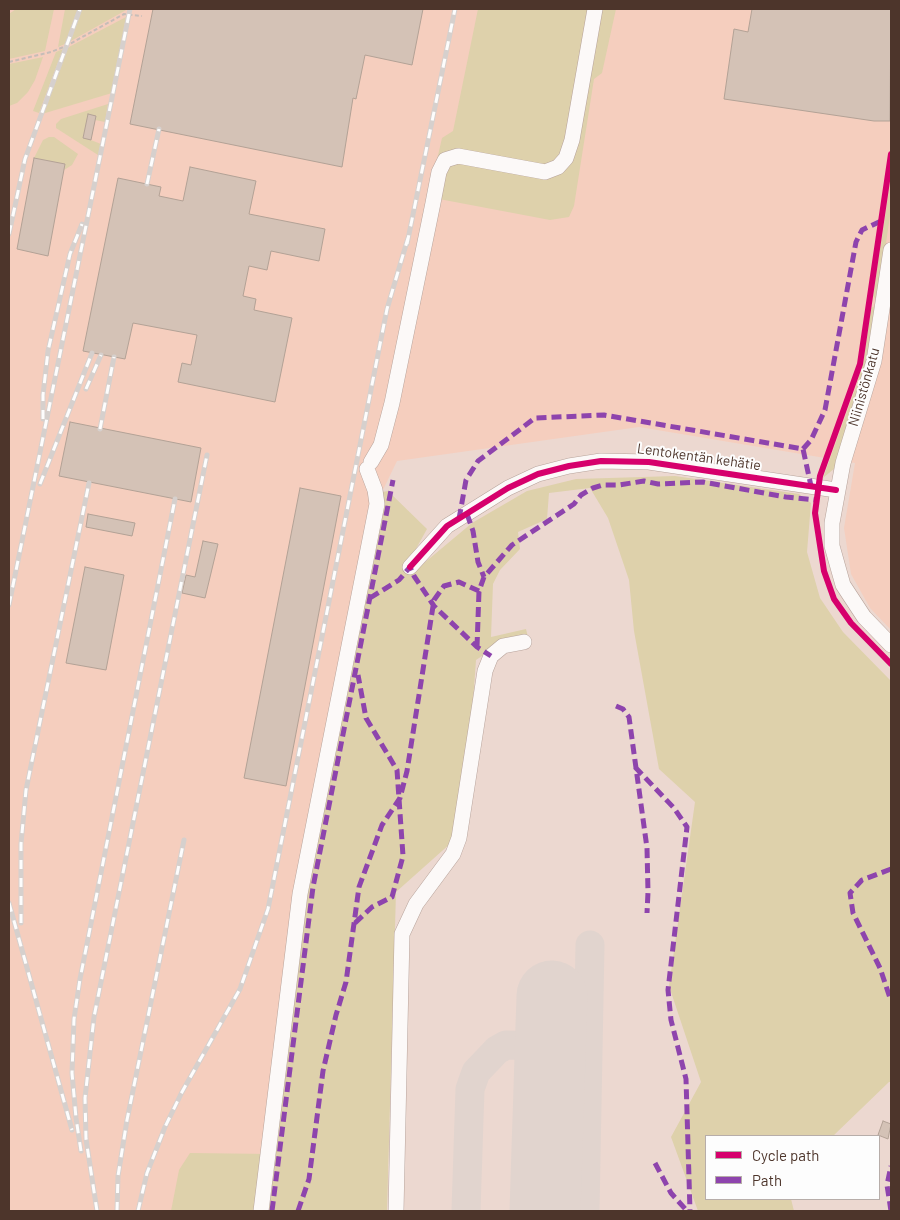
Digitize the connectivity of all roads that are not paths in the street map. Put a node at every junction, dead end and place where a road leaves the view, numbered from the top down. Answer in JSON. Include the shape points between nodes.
{"nodes":[{"id":1,"x":595,"y":9,"type":"edge"},
{"id":2,"x":891,"y":250,"type":"edge"},
{"id":3,"x":836,"y":490,"type":"junction"},
{"id":4,"x":410,"y":566,"type":"dead end"},
{"id":5,"x":524,"y":642,"type":"dead end"},
{"id":6,"x":891,"y":645,"type":"edge"},
{"id":7,"x":262,"y":1211,"type":"edge"},
{"id":8,"x":396,"y":1211,"type":"edge"}],
"edges":[{"from":1,"to":7,"type":"street","via":[[572,140],[566,158],[558,167],[545,172],[458,156],[445,160],[439,172],[392,403],[381,444],[369,466],[377,504],[300,894]]},
{"from":2,"to":3,"type":"street","name":"Niinistönkatu","via":[[874,361]]},
{"from":3,"to":4,"type":"street","name":"Lentokentän kehätie","via":[[649,462],[601,461],[570,466],[538,474],[508,488],[447,526]]},
{"from":3,"to":6,"type":"street","name":"Niinistönkatu","via":[[832,546],[843,585],[864,617]]},
{"from":5,"to":8,"type":"street","via":[[503,646],[491,656],[485,671],[459,838],[452,854],[416,904],[402,934]]}]}
